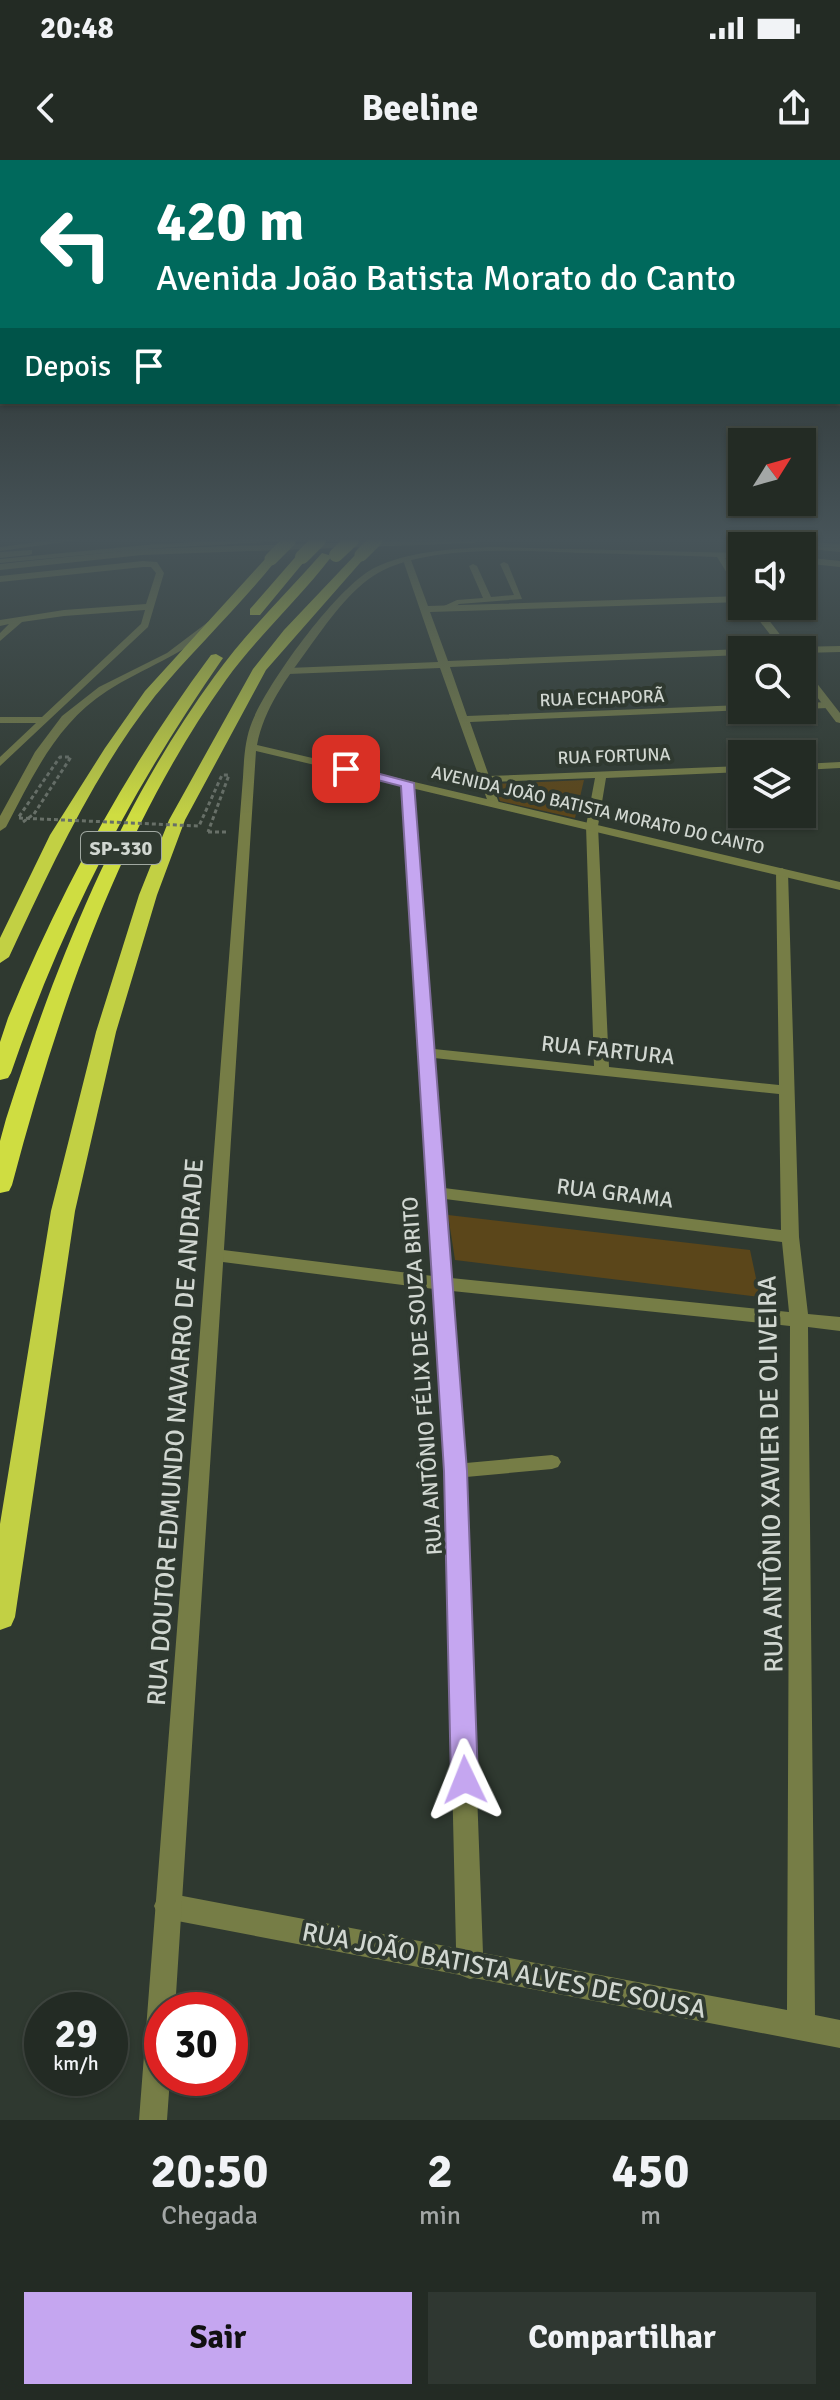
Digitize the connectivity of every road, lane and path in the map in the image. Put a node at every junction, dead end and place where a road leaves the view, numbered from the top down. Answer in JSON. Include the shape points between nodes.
{"nodes":[{"id":1,"x":138,"y":631,"type":"edge"},
{"id":2,"x":201,"y":631,"type":"edge"},
{"id":3,"x":204,"y":631,"type":"edge"},
{"id":4,"x":240,"y":631,"type":"edge"},
{"id":5,"x":258,"y":631,"type":"edge"},
{"id":6,"x":290,"y":631,"type":"edge"},
{"id":7,"x":319,"y":631,"type":"edge"},
{"id":8,"x":432,"y":631,"type":"edge"},
{"id":9,"x":840,"y":649,"type":"edge"},
{"id":10,"x":816,"y":650,"type":"edge"},
{"id":11,"x":728,"y":653,"type":"edge"},
{"id":12,"x":444,"y":664,"type":"junction"},
{"id":13,"x":288,"y":671,"type":"junction"},
{"id":14,"x":816,"y":689,"type":"edge"},
{"id":15,"x":816,"y":705,"type":"edge"},
{"id":16,"x":828,"y":705,"type":"junction"},
{"id":17,"x":728,"y":709,"type":"edge"},
{"id":18,"x":464,"y":719,"type":"junction"},
{"id":19,"x":0,"y":720,"type":"edge"},
{"id":20,"x":42,"y":720,"type":"junction"},
{"id":21,"x":840,"y":720,"type":"edge"},
{"id":22,"x":253,"y":747,"type":"junction"},
{"id":23,"x":0,"y":763,"type":"edge"},
{"id":24,"x":840,"y":765,"type":"edge"},
{"id":25,"x":816,"y":766,"type":"edge"},
{"id":26,"x":728,"y":770,"type":"edge"},
{"id":27,"x":601,"y":775,"type":"junction"},
{"id":28,"x":488,"y":779,"type":"junction"},
{"id":29,"x":408,"y":783,"type":"junction"},
{"id":30,"x":493,"y":803,"type":"junction"},
{"id":31,"x":34,"y":814,"type":"dead end"},
{"id":32,"x":592,"y":826,"type":"junction"},
{"id":33,"x":0,"y":827,"type":"edge"},
{"id":34,"x":208,"y":832,"type":"dead end"},
{"id":35,"x":782,"y":872,"type":"junction"},
{"id":36,"x":840,"y":886,"type":"edge"},
{"id":37,"x":0,"y":957,"type":"edge"},
{"id":38,"x":425,"y":1053,"type":"junction"},
{"id":39,"x":602,"y":1071,"type":"junction"},
{"id":40,"x":0,"y":1073,"type":"edge"},
{"id":41,"x":786,"y":1090,"type":"junction"},
{"id":42,"x":0,"y":1185,"type":"edge"},
{"id":43,"x":434,"y":1192,"type":"junction"},
{"id":44,"x":790,"y":1237,"type":"junction"},
{"id":45,"x":215,"y":1255,"type":"junction"},
{"id":46,"x":443,"y":1284,"type":"junction"},
{"id":47,"x":799,"y":1319,"type":"junction"},
{"id":48,"x":840,"y":1324,"type":"edge"},
{"id":49,"x":552,"y":1462,"type":"dead end"},
{"id":50,"x":455,"y":1471,"type":"junction"},
{"id":51,"x":0,"y":1617,"type":"edge"},
{"id":52,"x":167,"y":1906,"type":"junction"},
{"id":53,"x":470,"y":1966,"type":"junction"},
{"id":54,"x":801,"y":2028,"type":"junction"},
{"id":55,"x":840,"y":2034,"type":"edge"},
{"id":56,"x":153,"y":2120,"type":"edge"}],
"edges":[{"from":1,"to":20,"type":"street"},
{"from":2,"to":33,"type":"street","via":[[170,655],[103,689],[66,718],[40,752]]},
{"from":3,"to":37,"type":"highway","via":[[150,694],[105,758],[58,835]]},
{"from":4,"to":40,"type":"highway","number":"SP-330","bridge":true,"via":[[200,679],[109,818],[18,1017]]},
{"from":5,"to":42,"type":"highway","number":"SP-330","via":[[219,680],[134,818],[54,1011]]},
{"from":6,"to":51,"type":"highway","via":[[260,669],[177,820],[106,1032],[63,1211]]},
{"from":7,"to":13,"type":"street","name":"RUA DOUTOR EDMUNDO NAVARRO DE ANDRADE"},
{"from":8,"to":12,"type":"street"},
{"from":9,"to":10,"type":"street"},
{"from":11,"to":12,"type":"street"},
{"from":12,"to":13,"type":"street"},
{"from":12,"to":18,"type":"street"},
{"from":13,"to":22,"type":"street","name":"RUA DOUTOR EDMUNDO NAVARRO DE ANDRADE","via":[[267,701]]},
{"from":14,"to":16,"type":"street"},
{"from":15,"to":16,"type":"street"},
{"from":16,"to":21,"type":"street"},
{"from":17,"to":18,"type":"street","name":"RUA ECHAPORÃ"},
{"from":18,"to":28,"type":"street"},
{"from":19,"to":20,"type":"street"},
{"from":20,"to":23,"type":"street"},
{"from":22,"to":29,"type":"street","name":"AVENIDA JOÃO BATISTA MORATO DO CANTO"},
{"from":22,"to":45,"type":"street","name":"RUA DOUTOR EDMUNDO NAVARRO DE ANDRADE"},
{"from":24,"to":25,"type":"street"},
{"from":26,"to":27,"type":"street","name":"RUA FORTUNA"},
{"from":27,"to":28,"type":"street","name":"RUA FORTUNA"},
{"from":27,"to":32,"type":"street"},
{"from":28,"to":30,"type":"street"},
{"from":29,"to":30,"type":"street","name":"AVENIDA JOÃO BATISTA MORATO DO CANTO"},
{"from":29,"to":38,"type":"street","name":"RUA ANTÔNIO FÉLIX DE SOUZA BRITO"},
{"from":30,"to":32,"type":"street","name":"AVENIDA JOÃO BATISTA MORATO DO CANTO"},
{"from":31,"to":34,"type":"path","bridge":true,"via":[[71,757],[60,757],[18,818],[199,826],[222,775],[229,775]]},
{"from":32,"to":35,"type":"street","name":"AVENIDA JOÃO BATISTA MORATO DO CANTO"},
{"from":32,"to":39,"type":"street"},
{"from":35,"to":36,"type":"street","name":"AVENIDA JOÃO BATISTA MORATO DO CANTO"},
{"from":35,"to":41,"type":"street","name":"RUA ANTÔNIO XAVIER DE OLIVEIRA"},
{"from":38,"to":39,"type":"street","name":"RUA FARTURA"},
{"from":38,"to":43,"type":"street","name":"RUA ANTÔNIO FÉLIX DE SOUZA BRITO"},
{"from":39,"to":41,"type":"street","name":"RUA FARTURA"},
{"from":41,"to":44,"type":"street","name":"RUA ANTÔNIO XAVIER DE OLIVEIRA"},
{"from":43,"to":44,"type":"street","name":"RUA GRAMA"},
{"from":43,"to":46,"type":"street","name":"RUA ANTÔNIO FÉLIX DE SOUZA BRITO"},
{"from":44,"to":47,"type":"street","name":"RUA ANTÔNIO XAVIER DE OLIVEIRA"},
{"from":45,"to":46,"type":"street"},
{"from":45,"to":52,"type":"street","name":"RUA DOUTOR EDMUNDO NAVARRO DE ANDRADE"},
{"from":46,"to":47,"type":"street"},
{"from":46,"to":50,"type":"street","name":"RUA ANTÔNIO FÉLIX DE SOUZA BRITO"},
{"from":47,"to":48,"type":"street"},
{"from":47,"to":54,"type":"street","name":"RUA ANTÔNIO XAVIER DE OLIVEIRA"},
{"from":49,"to":50,"type":"lane"},
{"from":50,"to":53,"type":"street","name":"RUA ANTÔNIO FÉLIX DE SOUZA BRITO"},
{"from":52,"to":53,"type":"street","name":"RUA JOÃO BATISTA ALVES DE SOUSA"},
{"from":52,"to":56,"type":"street","name":"RUA DOUTOR EDMUNDO NAVARRO DE ANDRADE"},
{"from":53,"to":54,"type":"street","name":"RUA JOÃO BATISTA ALVES DE SOUSA"},
{"from":54,"to":55,"type":"street","name":"RUA JOÃO BATISTA ALVES DE SOUSA"}]}
